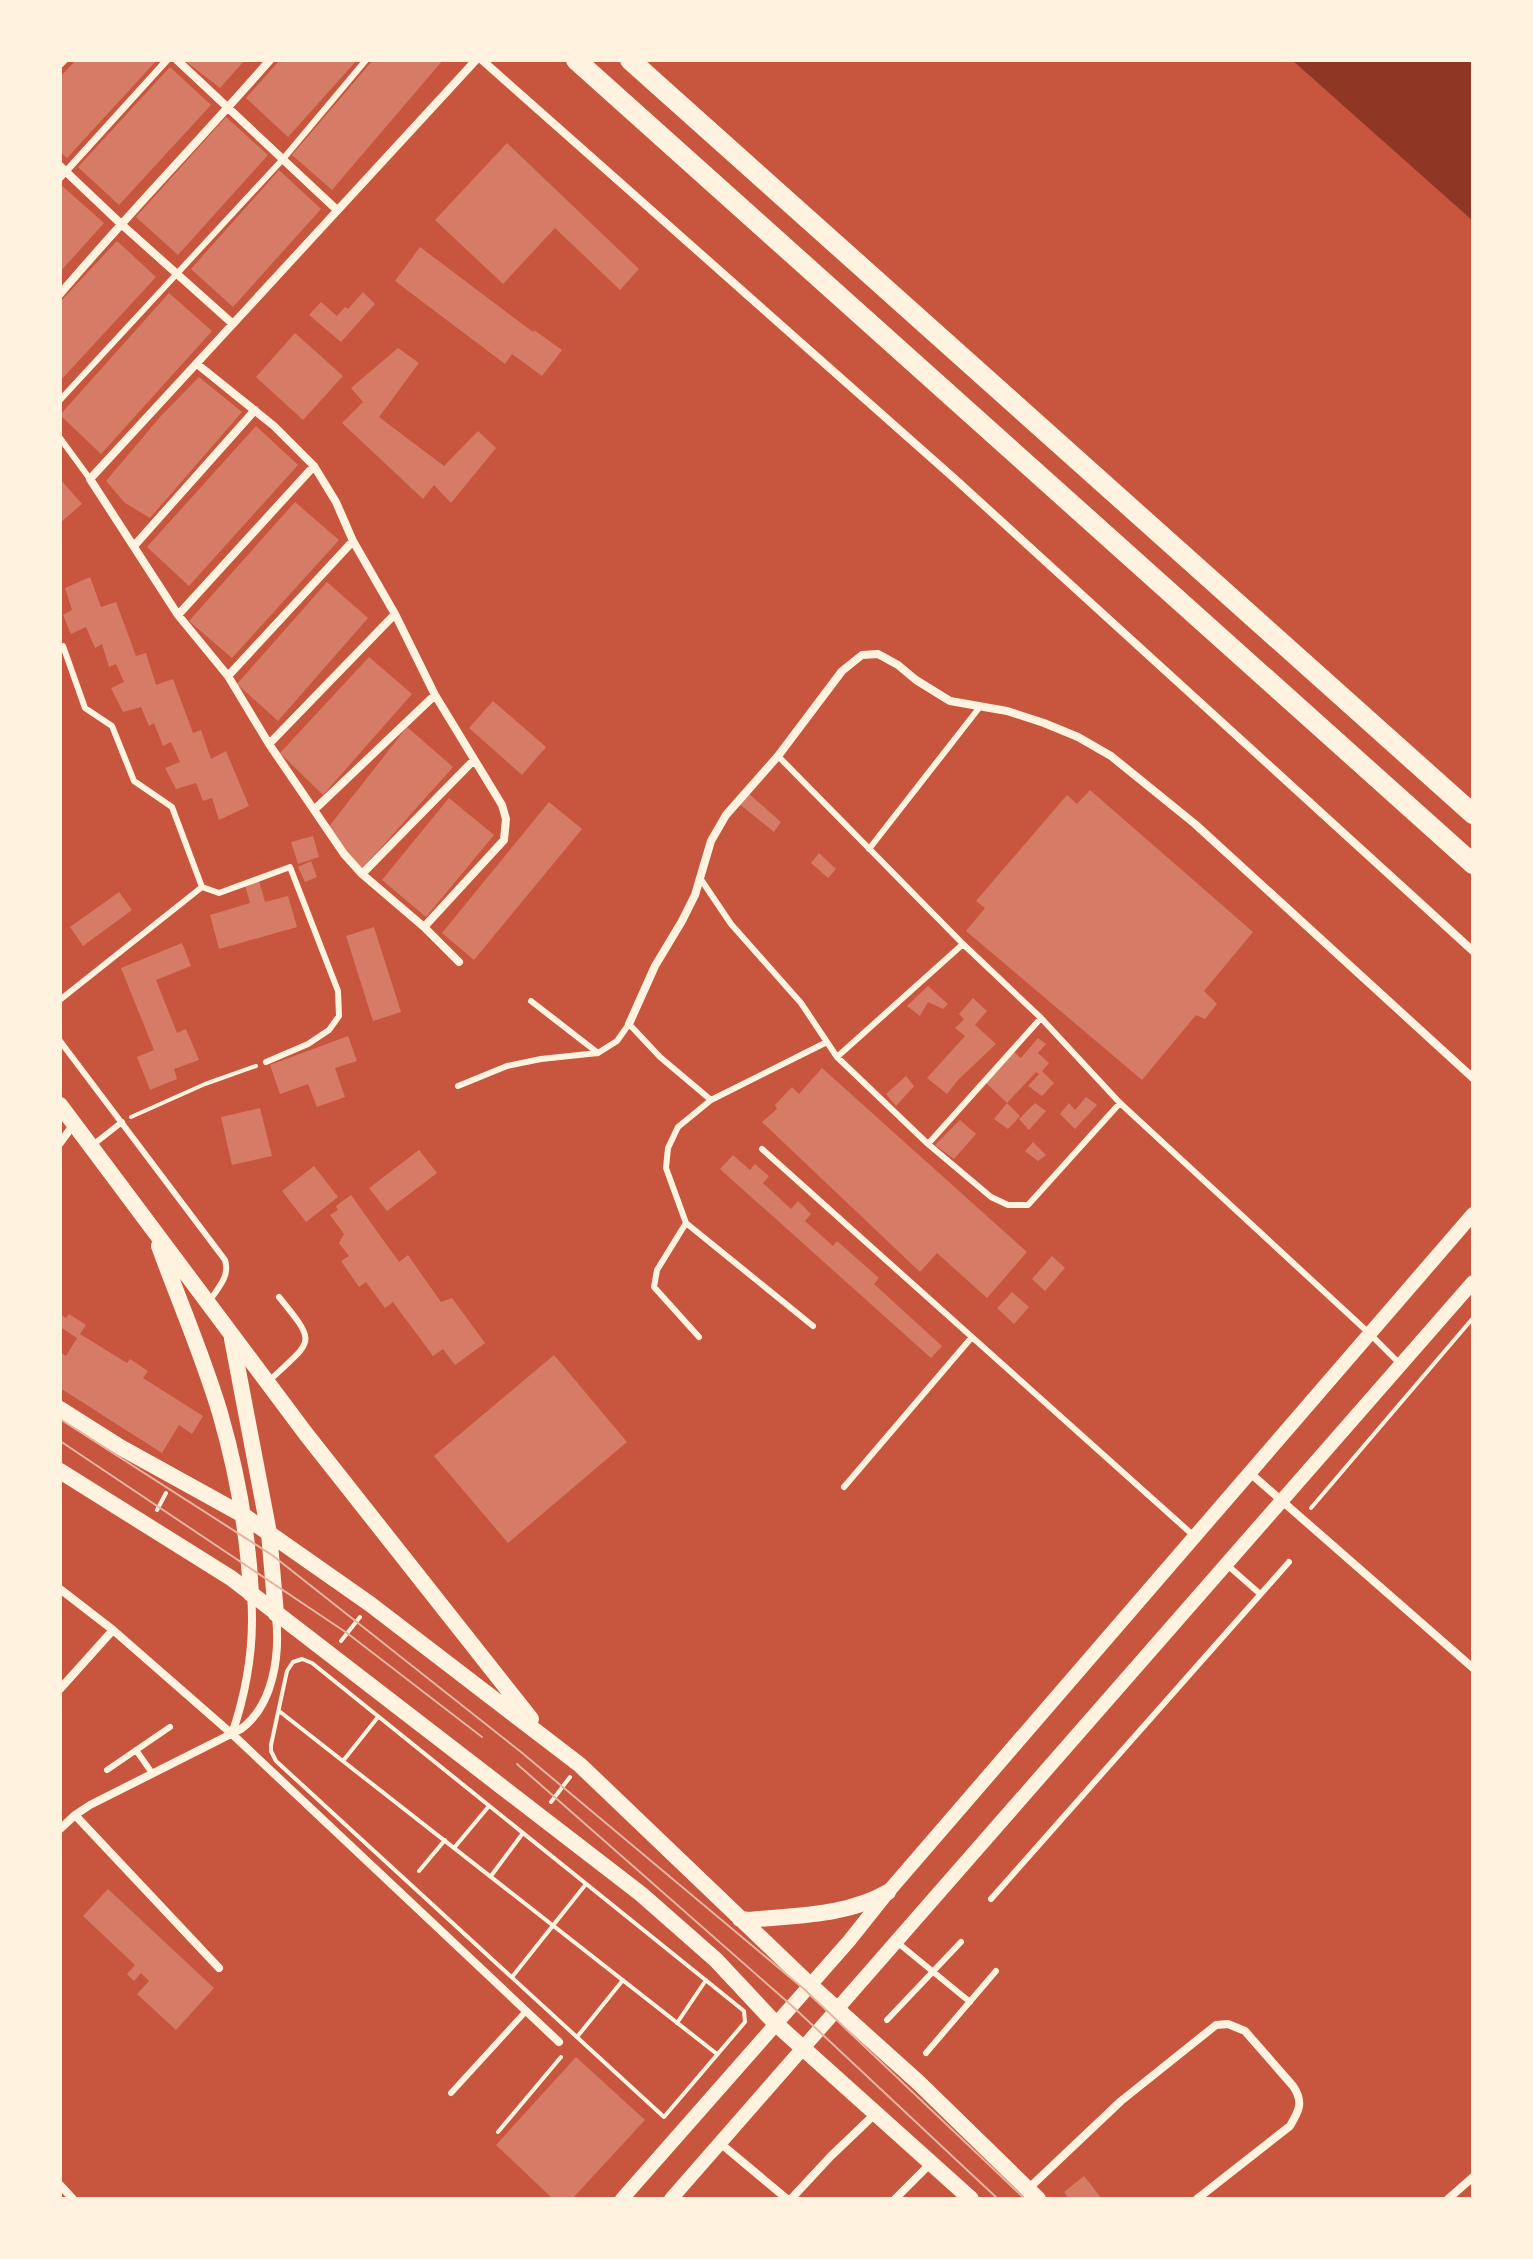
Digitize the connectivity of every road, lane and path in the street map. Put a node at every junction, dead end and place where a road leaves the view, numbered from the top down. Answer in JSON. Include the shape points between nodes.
{"nodes":[{"id":1,"x":167,"y":60,"type":"edge"},
{"id":2,"x":177,"y":60,"type":"edge"},
{"id":3,"x":270,"y":60,"type":"edge"},
{"id":4,"x":366,"y":60,"type":"edge"},
{"id":5,"x":476,"y":60,"type":"edge"},
{"id":6,"x":482,"y":60,"type":"edge"},
{"id":7,"x":576,"y":60,"type":"edge"},
{"id":8,"x":630,"y":60,"type":"edge"},
{"id":9,"x":228,"y":109,"type":"junction"},
{"id":10,"x":283,"y":159,"type":"junction"},
{"id":11,"x":62,"y":172,"type":"edge"},
{"id":12,"x":337,"y":210,"type":"junction"},
{"id":13,"x":120,"y":223,"type":"junction"},
{"id":14,"x":178,"y":275,"type":"junction"},
{"id":15,"x":60,"y":294,"type":"edge"},
{"id":16,"x":233,"y":324,"type":"junction"},
{"id":17,"x":197,"y":364,"type":"junction"},
{"id":18,"x":60,"y":400,"type":"edge"},
{"id":19,"x":255,"y":410,"type":"junction"},
{"id":20,"x":60,"y":438,"type":"edge"},
{"id":21,"x":314,"y":466,"type":"junction"},
{"id":22,"x":90,"y":479,"type":"junction"},
{"id":23,"x":353,"y":541,"type":"junction"},
{"id":24,"x":134,"y":546,"type":"junction"},
{"id":25,"x":395,"y":614,"type":"junction"},
{"id":26,"x":178,"y":615,"type":"junction"},
{"id":27,"x":63,"y":646,"type":"dead end"},
{"id":28,"x":228,"y":676,"type":"junction"},
{"id":29,"x":435,"y":695,"type":"junction"},
{"id":30,"x":979,"y":708,"type":"junction"},
{"id":31,"x":269,"y":744,"type":"junction"},
{"id":32,"x":778,"y":756,"type":"junction"},
{"id":33,"x":474,"y":760,"type":"junction"},
{"id":34,"x":314,"y":810,"type":"junction"},
{"id":35,"x":1473,"y":814,"type":"edge"},
{"id":36,"x":869,"y":849,"type":"junction"},
{"id":37,"x":1473,"y":864,"type":"edge"},
{"id":38,"x":362,"y":874,"type":"junction"},
{"id":39,"x":700,"y":878,"type":"junction"},
{"id":40,"x":202,"y":887,"type":"junction"},
{"id":41,"x":424,"y":927,"type":"junction"},
{"id":42,"x":963,"y":944,"type":"junction"},
{"id":43,"x":1473,"y":951,"type":"edge"},
{"id":44,"x":459,"y":962,"type":"dead end"},
{"id":45,"x":61,"y":999,"type":"edge"},
{"id":46,"x":531,"y":1001,"type":"dead end"},
{"id":47,"x":1041,"y":1018,"type":"junction"},
{"id":48,"x":629,"y":1024,"type":"junction"},
{"id":49,"x":60,"y":1041,"type":"edge"},
{"id":50,"x":827,"y":1042,"type":"junction"},
{"id":51,"x":598,"y":1053,"type":"junction"},
{"id":52,"x":837,"y":1057,"type":"junction"},
{"id":53,"x":266,"y":1062,"type":"joint"},
{"id":54,"x":1473,"y":1078,"type":"edge"},
{"id":55,"x":458,"y":1086,"type":"dead end"},
{"id":56,"x":711,"y":1100,"type":"junction"},
{"id":57,"x":1120,"y":1103,"type":"junction"},
{"id":58,"x":60,"y":1105,"type":"edge"},
{"id":59,"x":122,"y":1122,"type":"junction"},
{"id":60,"x":74,"y":1124,"type":"junction"},
{"id":61,"x":60,"y":1143,"type":"edge"},
{"id":62,"x":928,"y":1144,"type":"junction"},
{"id":63,"x":91,"y":1146,"type":"junction"},
{"id":64,"x":762,"y":1149,"type":"dead end"},
{"id":65,"x":1473,"y":1214,"type":"edge"},
{"id":66,"x":686,"y":1223,"type":"junction"},
{"id":67,"x":153,"y":1229,"type":"junction"},
{"id":68,"x":1473,"y":1282,"type":"edge"},
{"id":69,"x":279,"y":1297,"type":"dead end"},
{"id":70,"x":208,"y":1303,"type":"junction"},
{"id":71,"x":1473,"y":1318,"type":"edge"},
{"id":72,"x":813,"y":1326,"type":"dead end"},
{"id":73,"x":230,"y":1332,"type":"junction"},
{"id":74,"x":1370,"y":1334,"type":"junction"},
{"id":75,"x":699,"y":1337,"type":"dead end"},
{"id":76,"x":972,"y":1337,"type":"junction"},
{"id":77,"x":1400,"y":1364,"type":"junction"},
{"id":78,"x":268,"y":1382,"type":"junction"},
{"id":79,"x":60,"y":1409,"type":"edge"},
{"id":80,"x":60,"y":1471,"type":"edge"},
{"id":81,"x":1250,"y":1473,"type":"junction"},
{"id":82,"x":844,"y":1487,"type":"dead end"},
{"id":83,"x":1281,"y":1500,"type":"junction"},
{"id":84,"x":243,"y":1515,"type":"junction"},
{"id":85,"x":1302,"y":1518,"type":"junction"},
{"id":86,"x":269,"y":1533,"type":"junction"},
{"id":87,"x":1195,"y":1536,"type":"junction"},
{"id":88,"x":1289,"y":1562,"type":"dead end"},
{"id":89,"x":1226,"y":1564,"type":"junction"},
{"id":90,"x":60,"y":1589,"type":"edge"},
{"id":91,"x":1259,"y":1593,"type":"junction"},
{"id":92,"x":251,"y":1594,"type":"junction"},
{"id":93,"x":276,"y":1614,"type":"junction"},
{"id":94,"x":113,"y":1630,"type":"junction"},
{"id":95,"x":1473,"y":1668,"type":"edge"},
{"id":96,"x":60,"y":1689,"type":"edge"},
{"id":97,"x":279,"y":1711,"type":"junction"},
{"id":98,"x":378,"y":1717,"type":"junction"},
{"id":99,"x":170,"y":1727,"type":"dead end"},
{"id":100,"x":232,"y":1734,"type":"junction"},
{"id":101,"x":547,"y":1740,"type":"junction"},
{"id":102,"x":136,"y":1750,"type":"junction"},
{"id":103,"x":343,"y":1761,"type":"junction"},
{"id":104,"x":580,"y":1765,"type":"junction"},
{"id":105,"x":107,"y":1770,"type":"dead end"},
{"id":106,"x":152,"y":1773,"type":"junction"},
{"id":107,"x":489,"y":1806,"type":"junction"},
{"id":108,"x":75,"y":1815,"type":"junction"},
{"id":109,"x":540,"y":1816,"type":"junction"},
{"id":110,"x":60,"y":1829,"type":"edge"},
{"id":111,"x":523,"y":1833,"type":"junction"},
{"id":112,"x":445,"y":1840,"type":"junction"},
{"id":113,"x":454,"y":1848,"type":"junction"},
{"id":114,"x":419,"y":1871,"type":"dead end"},
{"id":115,"x":490,"y":1876,"type":"junction"},
{"id":116,"x":586,"y":1884,"type":"junction"},
{"id":117,"x":888,"y":1892,"type":"junction"},
{"id":118,"x":991,"y":1899,"type":"dead end"},
{"id":119,"x":740,"y":1919,"type":"junction"},
{"id":120,"x":553,"y":1925,"type":"junction"},
{"id":121,"x":895,"y":1941,"type":"junction"},
{"id":122,"x":961,"y":1942,"type":"dead end"},
{"id":123,"x":219,"y":1968,"type":"dead end"},
{"id":124,"x":996,"y":1971,"type":"dead end"},
{"id":125,"x":933,"y":1972,"type":"junction"},
{"id":126,"x":512,"y":1977,"type":"junction"},
{"id":127,"x":706,"y":1980,"type":"junction"},
{"id":128,"x":809,"y":1984,"type":"junction"},
{"id":129,"x":970,"y":2002,"type":"junction"},
{"id":130,"x":837,"y":2009,"type":"junction"},
{"id":131,"x":526,"y":2011,"type":"junction"},
{"id":132,"x":887,"y":2020,"type":"dead end"},
{"id":133,"x":677,"y":2023,"type":"junction"},
{"id":134,"x":775,"y":2023,"type":"junction"},
{"id":135,"x":559,"y":2042,"type":"dead end"},
{"id":136,"x":803,"y":2047,"type":"junction"},
{"id":137,"x":926,"y":2053,"type":"dead end"},
{"id":138,"x":717,"y":2054,"type":"junction"},
{"id":139,"x":451,"y":2093,"type":"dead end"},
{"id":140,"x":876,"y":2113,"type":"junction"},
{"id":141,"x":720,"y":2143,"type":"junction"},
{"id":142,"x":931,"y":2163,"type":"junction"},
{"id":143,"x":1473,"y":2177,"type":"edge"},
{"id":144,"x":60,"y":2185,"type":"edge"},
{"id":145,"x":1033,"y":2194,"type":"edge"},
{"id":146,"x":73,"y":2199,"type":"edge"},
{"id":147,"x":622,"y":2199,"type":"edge"},
{"id":148,"x":671,"y":2199,"type":"edge"},
{"id":149,"x":789,"y":2199,"type":"edge"},
{"id":150,"x":895,"y":2199,"type":"edge"},
{"id":151,"x":971,"y":2199,"type":"edge"},
{"id":152,"x":1197,"y":2199,"type":"edge"},
{"id":153,"x":1448,"y":2199,"type":"edge"}],
"edges":[{"from":1,"to":11,"type":"street"},
{"from":2,"to":9,"type":"street"},
{"from":3,"to":9,"type":"street"},
{"from":4,"to":10,"type":"lane"},
{"from":5,"to":12,"type":"street"},
{"from":6,"to":43,"type":"street","via":[[955,479]]},
{"from":7,"to":37,"type":"main road"},
{"from":8,"to":35,"type":"main road"},
{"from":9,"to":10,"type":"street"},
{"from":9,"to":13,"type":"street"},
{"from":10,"to":12,"type":"street"},
{"from":10,"to":14,"type":"lane"},
{"from":11,"to":13,"type":"street"},
{"from":12,"to":16,"type":"street"},
{"from":13,"to":14,"type":"street"},
{"from":13,"to":15,"type":"street"},
{"from":14,"to":16,"type":"street"},
{"from":14,"to":18,"type":"lane"},
{"from":16,"to":17,"type":"street"},
{"from":17,"to":19,"type":"street"},
{"from":17,"to":22,"type":"street"},
{"from":19,"to":21,"type":"street"},
{"from":19,"to":24,"type":"street"},
{"from":20,"to":22,"type":"lane"},
{"from":21,"to":23,"type":"street"},
{"from":21,"to":26,"type":"street"},
{"from":22,"to":24,"type":"street"},
{"from":23,"to":25,"type":"street"},
{"from":23,"to":28,"type":"street"},
{"from":24,"to":26,"type":"street"},
{"from":25,"to":29,"type":"street"},
{"from":25,"to":31,"type":"street"},
{"from":26,"to":28,"type":"street"},
{"from":27,"to":40,"type":"lane","via":[[85,708],[112,726],[134,781],[172,807]]},
{"from":28,"to":31,"type":"street"},
{"from":29,"to":33,"type":"street"},
{"from":29,"to":34,"type":"street"},
{"from":30,"to":32,"type":"street","via":[[950,701],[878,654],[862,655],[842,671]]},
{"from":30,"to":36,"type":"lane"},
{"from":30,"to":54,"type":"street","via":[[1044,723],[1111,756],[1195,824]]},
{"from":31,"to":34,"type":"street"},
{"from":32,"to":36,"type":"lane"},
{"from":32,"to":39,"type":"street","via":[[726,815]]},
{"from":33,"to":38,"type":"street"},
{"from":33,"to":41,"type":"street","via":[[502,805],[504,840]]},
{"from":34,"to":38,"type":"street"},
{"from":36,"to":42,"type":"lane"},
{"from":38,"to":41,"type":"street"},
{"from":39,"to":48,"type":"street"},
{"from":39,"to":50,"type":"lane"},
{"from":40,"to":45,"type":"lane"},
{"from":40,"to":53,"type":"lane","via":[[219,893],[290,867],[338,991],[339,1016],[329,1030]]},
{"from":41,"to":44,"type":"street"},
{"from":42,"to":47,"type":"lane"},
{"from":42,"to":52,"type":"lane"},
{"from":46,"to":51,"type":"lane"},
{"from":47,"to":57,"type":"lane"},
{"from":47,"to":62,"type":"lane"},
{"from":48,"to":51,"type":"lane","via":[[617,1041]]},
{"from":48,"to":56,"type":"lane"},
{"from":49,"to":59,"type":"lane"},
{"from":50,"to":52,"type":"lane"},
{"from":50,"to":56,"type":"lane"},
{"from":51,"to":55,"type":"lane","via":[[507,1066]]},
{"from":52,"to":62,"type":"lane"},
{"from":53,"to":59,"type":"path"},
{"from":56,"to":66,"type":"lane","via":[[678,1127],[668,1148],[666,1168]]},
{"from":57,"to":62,"type":"lane","via":[[1028,1205],[1008,1205],[991,1197]]},
{"from":57,"to":74,"type":"lane"},
{"from":58,"to":60,"type":"main road"},
{"from":59,"to":63,"type":"lane"},
{"from":59,"to":70,"type":"lane","via":[[225,1260],[225,1278]]},
{"from":60,"to":61,"type":"street"},
{"from":60,"to":63,"type":"main road"},
{"from":63,"to":67,"type":"main road"},
{"from":64,"to":76,"type":"lane"},
{"from":65,"to":74,"type":"street"},
{"from":66,"to":72,"type":"lane"},
{"from":66,"to":75,"type":"lane","via":[[657,1270],[654,1287]]},
{"from":67,"to":70,"type":"main road"},
{"from":67,"to":84,"type":"main road","via":[[219,1411]]},
{"from":68,"to":77,"type":"street"},
{"from":69,"to":78,"type":"lane","via":[[307,1338]]},
{"from":70,"to":73,"type":"main road"},
{"from":71,"to":85,"type":"path"},
{"from":73,"to":78,"type":"main road"},
{"from":73,"to":86,"type":"main road"},
{"from":74,"to":77,"type":"lane"},
{"from":74,"to":81,"type":"street"},
{"from":76,"to":82,"type":"lane"},
{"from":76,"to":87,"type":"lane"},
{"from":77,"to":83,"type":"street"},
{"from":78,"to":101,"type":"main road"},
{"from":79,"to":84,"type":"main road"},
{"from":80,"to":92,"type":"main road"},
{"from":81,"to":83,"type":"street"},
{"from":81,"to":87,"type":"street"},
{"from":83,"to":85,"type":"street"},
{"from":83,"to":89,"type":"street"},
{"from":84,"to":86,"type":"main road"},
{"from":84,"to":92,"type":"main road"},
{"from":85,"to":95,"type":"street"},
{"from":86,"to":93,"type":"main road"},
{"from":86,"to":101,"type":"main road"},
{"from":87,"to":117,"type":"street"},
{"from":88,"to":91,"type":"lane"},
{"from":89,"to":91,"type":"lane"},
{"from":89,"to":121,"type":"street"},
{"from":90,"to":94,"type":"street"},
{"from":91,"to":118,"type":"lane"},
{"from":92,"to":93,"type":"main road"},
{"from":92,"to":100,"type":"street","via":[[251,1655]]},
{"from":93,"to":100,"type":"street","via":[[275,1667],[267,1692],[255,1716]]},
{"from":93,"to":109,"type":"main road"},
{"from":94,"to":96,"type":"street"},
{"from":94,"to":100,"type":"street"},
{"from":97,"to":98,"type":"path","via":[[289,1666],[302,1659]]},
{"from":97,"to":103,"type":"path"},
{"from":97,"to":126,"type":"path","via":[[271,1745],[276,1761]]},
{"from":98,"to":103,"type":"path"},
{"from":98,"to":107,"type":"path"},
{"from":99,"to":102,"type":"lane"},
{"from":100,"to":106,"type":"street"},
{"from":100,"to":131,"type":"street"},
{"from":101,"to":104,"type":"main road"},
{"from":102,"to":105,"type":"lane"},
{"from":102,"to":106,"type":"lane"},
{"from":103,"to":112,"type":"path"},
{"from":104,"to":109,"type":"path"},
{"from":104,"to":119,"type":"main road"},
{"from":106,"to":108,"type":"street"},
{"from":107,"to":111,"type":"path"},
{"from":107,"to":113,"type":"path"},
{"from":108,"to":110,"type":"street"},
{"from":108,"to":123,"type":"street"},
{"from":109,"to":134,"type":"main road","via":[[716,1960]]},
{"from":111,"to":115,"type":"path"},
{"from":111,"to":116,"type":"path"},
{"from":112,"to":113,"type":"path"},
{"from":112,"to":114,"type":"path"},
{"from":113,"to":115,"type":"path"},
{"from":115,"to":120,"type":"path"},
{"from":116,"to":120,"type":"path"},
{"from":116,"to":127,"type":"path"},
{"from":117,"to":119,"type":"main road","via":[[861,1905]]},
{"from":117,"to":128,"type":"street"},
{"from":119,"to":128,"type":"main road"},
{"from":120,"to":126,"type":"path"},
{"from":120,"to":133,"type":"path"},
{"from":121,"to":125,"type":"lane"},
{"from":121,"to":130,"type":"street"},
{"from":122,"to":125,"type":"lane"},
{"from":124,"to":129,"type":"lane"},
{"from":125,"to":129,"type":"lane"},
{"from":125,"to":132,"type":"lane"},
{"from":126,"to":138,"type":"path","via":[[664,2117]]},
{"from":127,"to":133,"type":"path"},
{"from":127,"to":138,"type":"path","via":[[746,2016]]},
{"from":128,"to":130,"type":"main road"},
{"from":128,"to":134,"type":"street"},
{"from":129,"to":137,"type":"lane"},
{"from":130,"to":136,"type":"street"},
{"from":130,"to":145,"type":"main road"},
{"from":131,"to":135,"type":"street"},
{"from":131,"to":139,"type":"lane"},
{"from":133,"to":138,"type":"path"},
{"from":134,"to":136,"type":"main road"},
{"from":134,"to":147,"type":"street"},
{"from":136,"to":140,"type":"main road"},
{"from":136,"to":141,"type":"street"},
{"from":140,"to":142,"type":"main road"},
{"from":140,"to":149,"type":"street"},
{"from":141,"to":148,"type":"street"},
{"from":141,"to":149,"type":"street"},
{"from":142,"to":150,"type":"street"},
{"from":142,"to":151,"type":"main road"},
{"from":143,"to":153,"type":"street"},
{"from":144,"to":146,"type":"street"},
{"from":145,"to":152,"type":"street","via":[[1121,2101],[1216,2025],[1228,2024],[1245,2031],[1293,2086],[1300,2103],[1290,2126]]}]}
